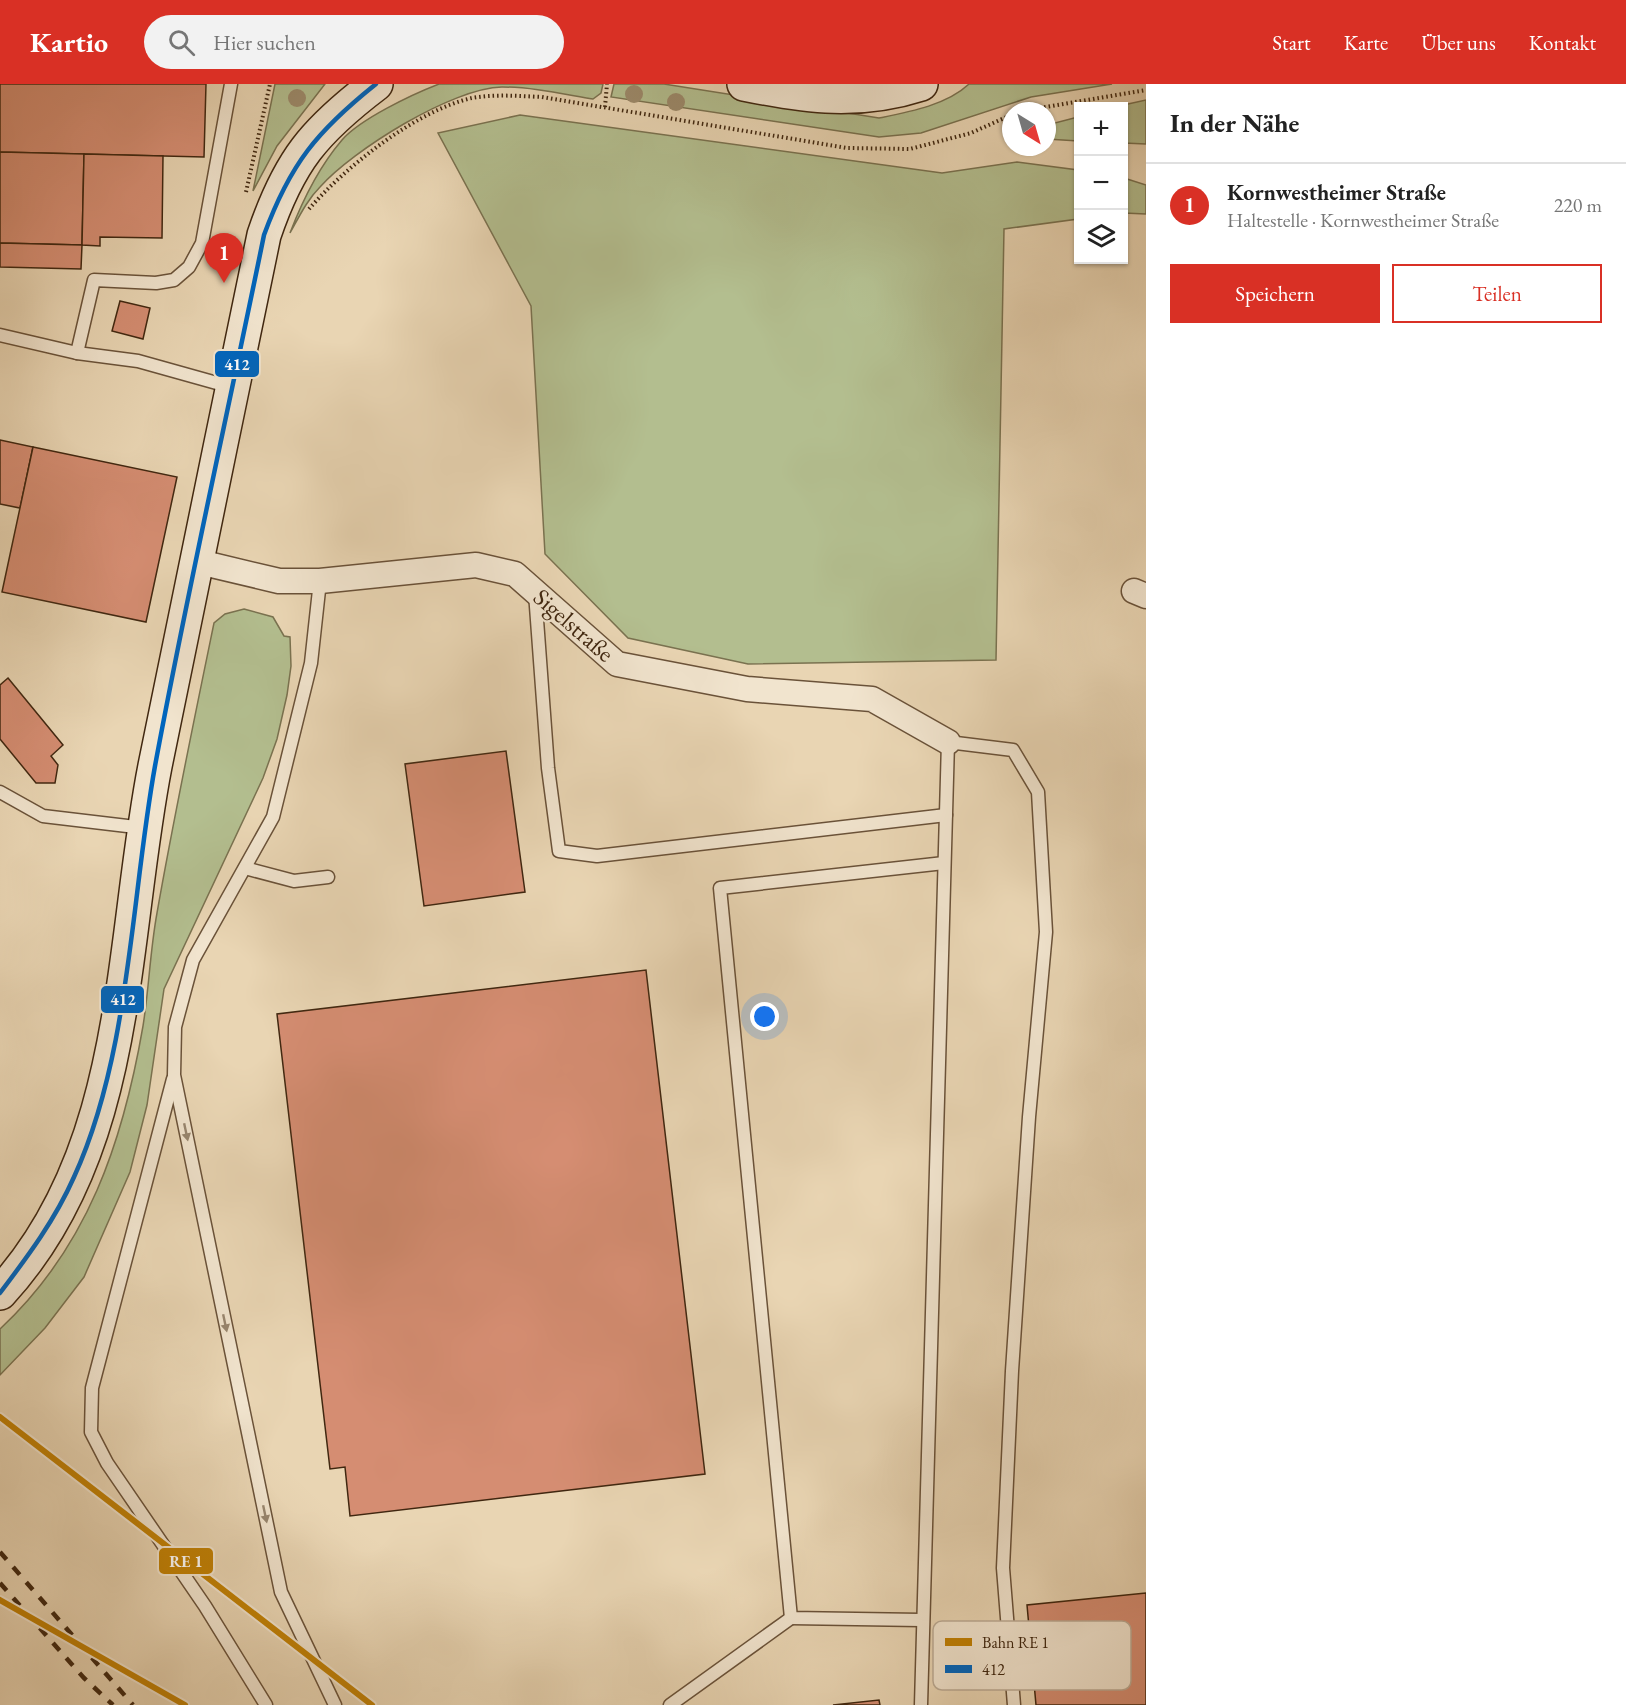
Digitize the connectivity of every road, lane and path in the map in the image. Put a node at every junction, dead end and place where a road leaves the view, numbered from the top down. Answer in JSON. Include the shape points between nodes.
{"nodes":[{"id":1,"x":231,"y":84,"type":"edge"},
{"id":2,"x":270,"y":84,"type":"edge"},
{"id":3,"x":376,"y":84,"type":"edge"},
{"id":4,"x":608,"y":84,"type":"edge"},
{"id":5,"x":744,"y":84,"type":"edge"},
{"id":6,"x":921,"y":84,"type":"edge"},
{"id":7,"x":1146,"y":90,"type":"edge"},
{"id":8,"x":1056,"y":105,"type":"edge"},
{"id":9,"x":605,"y":107,"type":"junction"},
{"id":10,"x":1002,"y":119,"type":"edge"},
{"id":11,"x":303,"y":219,"type":"dead end"},
{"id":12,"x":264,"y":235,"type":"junction"},
{"id":13,"x":0,"y":335,"type":"edge"},
{"id":14,"x":77,"y":353,"type":"junction"},
{"id":15,"x":231,"y":387,"type":"junction"},
{"id":16,"x":195,"y":561,"type":"junction"},
{"id":17,"x":320,"y":581,"type":"junction"},
{"id":18,"x":535,"y":591,"type":"junction"},
{"id":19,"x":948,"y":742,"type":"junction"},
{"id":20,"x":0,"y":792,"type":"edge"},
{"id":21,"x":946,"y":815,"type":"junction"},
{"id":22,"x":144,"y":828,"type":"junction"},
{"id":23,"x":944,"y":863,"type":"junction"},
{"id":24,"x":245,"y":868,"type":"junction"},
{"id":25,"x":328,"y":877,"type":"dead end"},
{"id":26,"x":174,"y":1075,"type":"junction"},
{"id":27,"x":0,"y":1293,"type":"edge"},
{"id":28,"x":791,"y":1618,"type":"junction"},
{"id":29,"x":921,"y":1620,"type":"junction"},
{"id":30,"x":1007,"y":1621,"type":"edge"},
{"id":31,"x":1013,"y":1690,"type":"edge"},
{"id":32,"x":266,"y":1705,"type":"edge"},
{"id":33,"x":335,"y":1705,"type":"edge"},
{"id":34,"x":670,"y":1705,"type":"edge"},
{"id":35,"x":921,"y":1705,"type":"edge"},
{"id":36,"x":1014,"y":1705,"type":"edge"}],
"edges":[{"from":1,"to":14,"type":"lane","via":[[202,243],[189,267],[174,280],[156,283],[94,279]]},
{"from":2,"to":12,"type":"path","via":[[243,203]]},
{"from":3,"to":12,"type":"main road","via":[[318,132],[276,199]]},
{"from":4,"to":9,"type":"path"},
{"from":5,"to":6,"type":"main road","via":[[828,98],[888,94]]},
{"from":7,"to":8,"type":"path"},
{"from":9,"to":10,"type":"path","via":[[847,148],[910,149],[971,133]]},
{"from":9,"to":11,"type":"path","via":[[502,95],[451,106],[405,129],[354,163],[324,191]]},
{"from":12,"to":15,"type":"main road"},
{"from":13,"to":14,"type":"lane"},
{"from":14,"to":15,"type":"lane","via":[[138,361]]},
{"from":15,"to":16,"type":"main road"},
{"from":16,"to":17,"type":"street","name":"Sigelstraße","via":[[279,581]]},
{"from":16,"to":22,"type":"main road"},
{"from":17,"to":18,"type":"street","name":"Sigelstraße","via":[[476,565],[515,574]]},
{"from":17,"to":24,"type":"lane","via":[[311,663],[273,817]]},
{"from":18,"to":19,"type":"street","name":"Sigelstraße","via":[[617,664],[747,689],[872,699]]},
{"from":18,"to":21,"type":"lane","via":[[548,768],[559,851],[597,856]]},
{"from":19,"to":21,"type":"lane"},
{"from":19,"to":30,"type":"lane","via":[[1013,750],[1038,792],[1046,932],[1019,1267],[1003,1568]]},
{"from":20,"to":22,"type":"lane","via":[[43,816]]},
{"from":21,"to":23,"type":"lane"},
{"from":22,"to":27,"type":"main road","via":[[119,1017],[106,1087],[87,1149],[66,1200],[41,1243]]},
{"from":23,"to":28,"type":"lane","via":[[720,888]]},
{"from":23,"to":29,"type":"lane"},
{"from":24,"to":25,"type":"lane","via":[[294,881]]},
{"from":24,"to":26,"type":"lane","via":[[194,960],[175,1027]]},
{"from":26,"to":32,"type":"lane","via":[[92,1388],[91,1432],[107,1463],[205,1606]]},
{"from":26,"to":33,"type":"lane","one_way":true,"via":[[280,1592]]},
{"from":28,"to":29,"type":"lane"},
{"from":28,"to":34,"type":"lane"},
{"from":29,"to":35,"type":"lane"},
{"from":31,"to":36,"type":"lane"}]}
